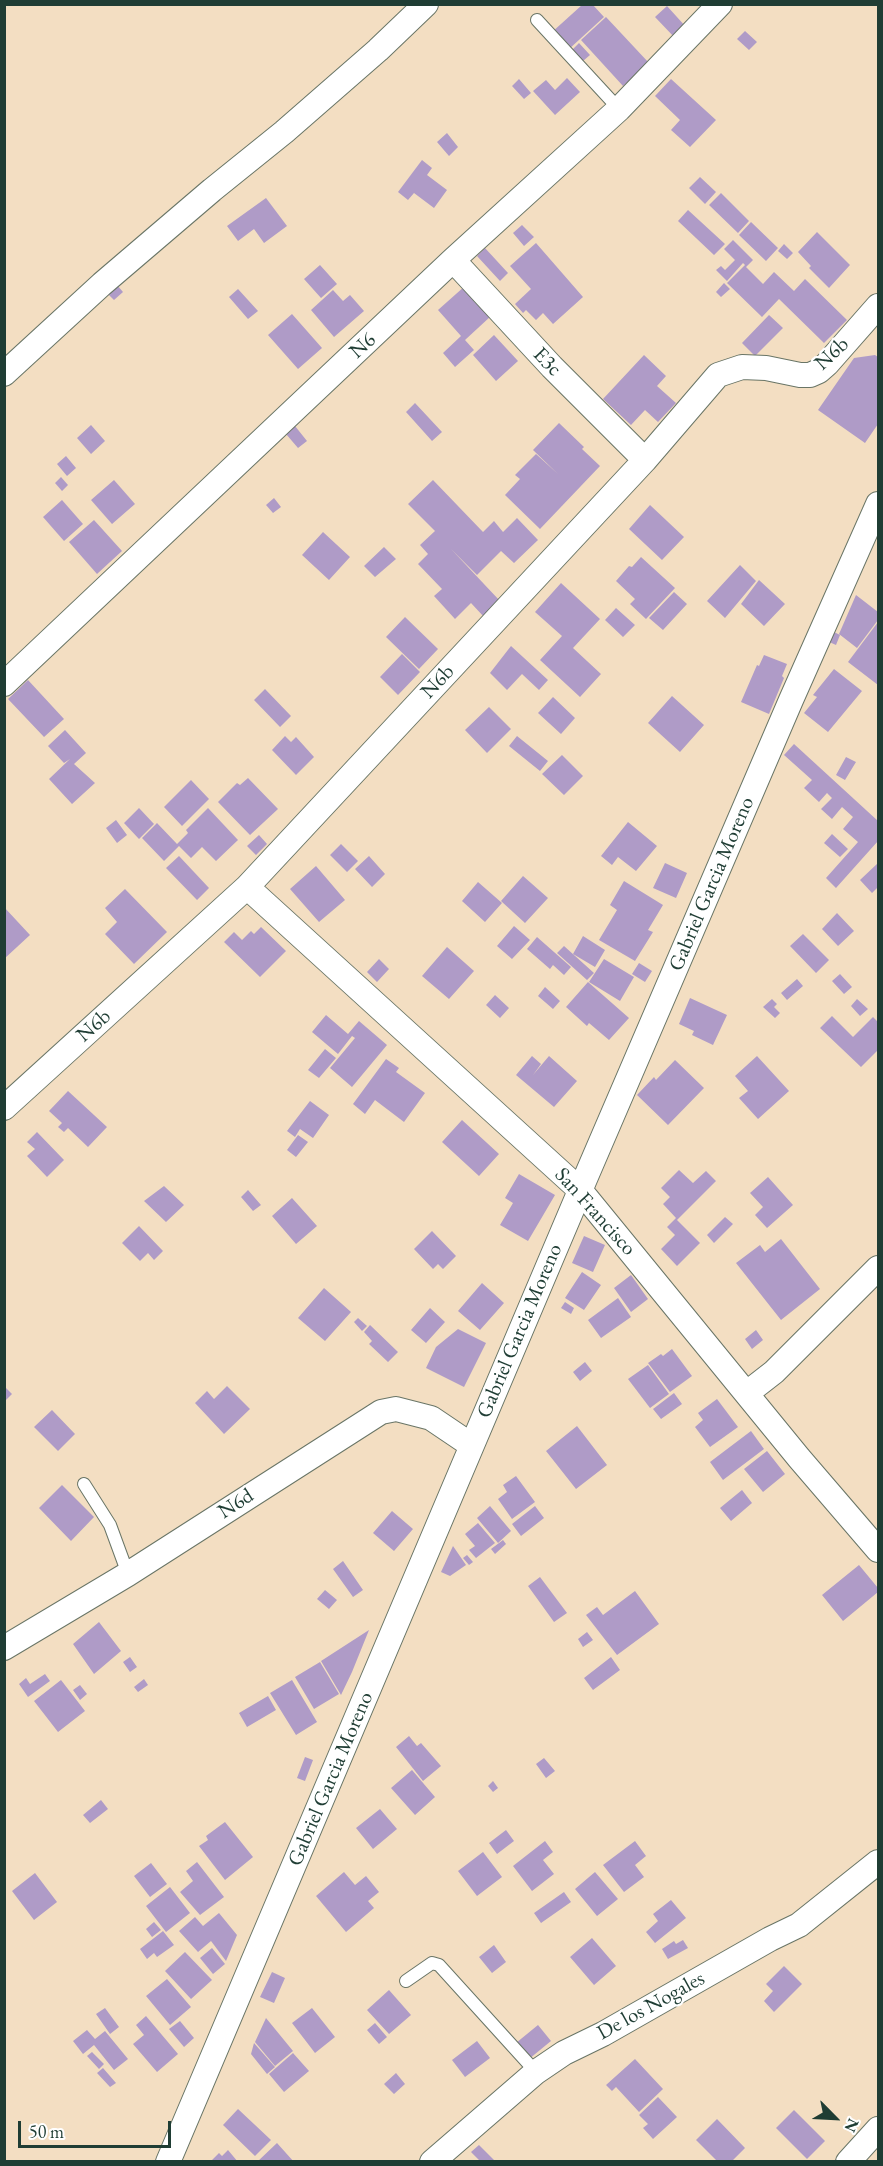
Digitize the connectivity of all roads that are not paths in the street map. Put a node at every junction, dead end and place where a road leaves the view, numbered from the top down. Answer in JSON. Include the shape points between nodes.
{"nodes":[{"id":1,"x":426,"y":4,"type":"edge"},
{"id":2,"x":720,"y":4,"type":"edge"},
{"id":3,"x":537,"y":20,"type":"dead end"},
{"id":4,"x":619,"y":109,"type":"junction"},
{"id":5,"x":453,"y":260,"type":"junction"},
{"id":6,"x":879,"y":306,"type":"edge"},
{"id":7,"x":4,"y":374,"type":"edge"},
{"id":8,"x":645,"y":460,"type":"junction"},
{"id":9,"x":879,"y":504,"type":"edge"},
{"id":10,"x":4,"y":684,"type":"edge"},
{"id":11,"x":247,"y":887,"type":"junction"},
{"id":12,"x":4,"y":1108,"type":"edge"},
{"id":13,"x":580,"y":1190,"type":"junction"},
{"id":14,"x":879,"y":1268,"type":"edge"},
{"id":15,"x":747,"y":1393,"type":"junction"},
{"id":16,"x":471,"y":1445,"type":"junction"},
{"id":17,"x":84,"y":1484,"type":"dead end"},
{"id":18,"x":871,"y":1523,"type":"edge"},
{"id":19,"x":879,"y":1550,"type":"edge"},
{"id":20,"x":128,"y":1574,"type":"junction"},
{"id":21,"x":4,"y":1648,"type":"edge"},
{"id":22,"x":879,"y":1862,"type":"edge"},
{"id":23,"x":406,"y":1981,"type":"dead end"},
{"id":24,"x":536,"y":2072,"type":"junction"},
{"id":25,"x":879,"y":2129,"type":"edge"},
{"id":26,"x":168,"y":2162,"type":"edge"},
{"id":27,"x":432,"y":2162,"type":"edge"},
{"id":28,"x":848,"y":2162,"type":"edge"}],
"edges":[{"from":1,"to":7,"type":"street","via":[[301,117],[102,284]]},
{"from":2,"to":4,"type":"street","name":"N6"},
{"from":3,"to":4,"type":"lane"},
{"from":4,"to":5,"type":"street","name":"N6"},
{"from":5,"to":8,"type":"street","name":"E3c"},
{"from":5,"to":10,"type":"street","name":"N6"},
{"from":6,"to":8,"type":"street","name":"N6b","via":[[827,364],[810,375],[741,367],[718,375]]},
{"from":8,"to":11,"type":"street","name":"N6b"},
{"from":9,"to":13,"type":"street","name":"Gabriel Garcia Moreno"},
{"from":11,"to":12,"type":"street","name":"N6b"},
{"from":11,"to":13,"type":"street","name":"San Francisco"},
{"from":13,"to":15,"type":"street","name":"San Francisco"},
{"from":13,"to":16,"type":"street","name":"Gabriel Garcia Moreno"},
{"from":14,"to":15,"type":"street","via":[[774,1372]]},
{"from":15,"to":18,"type":"street","name":"San Francisco","via":[[799,1458]]},
{"from":16,"to":20,"type":"street","name":"N6d","via":[[431,1418],[396,1409],[381,1412]]},
{"from":16,"to":26,"type":"street","name":"Gabriel Garcia Moreno"},
{"from":17,"to":20,"type":"lane","via":[[110,1526]]},
{"from":18,"to":19,"type":"street","name":"San Francisco"},
{"from":20,"to":21,"type":"street","name":"N6d"},
{"from":22,"to":24,"type":"street","name":"De los Nogales","via":[[799,1925]]},
{"from":23,"to":24,"type":"lane","via":[[432,1964],[439,1965]]},
{"from":24,"to":27,"type":"street","name":"De los Nogales"},
{"from":25,"to":28,"type":"street"}]}
